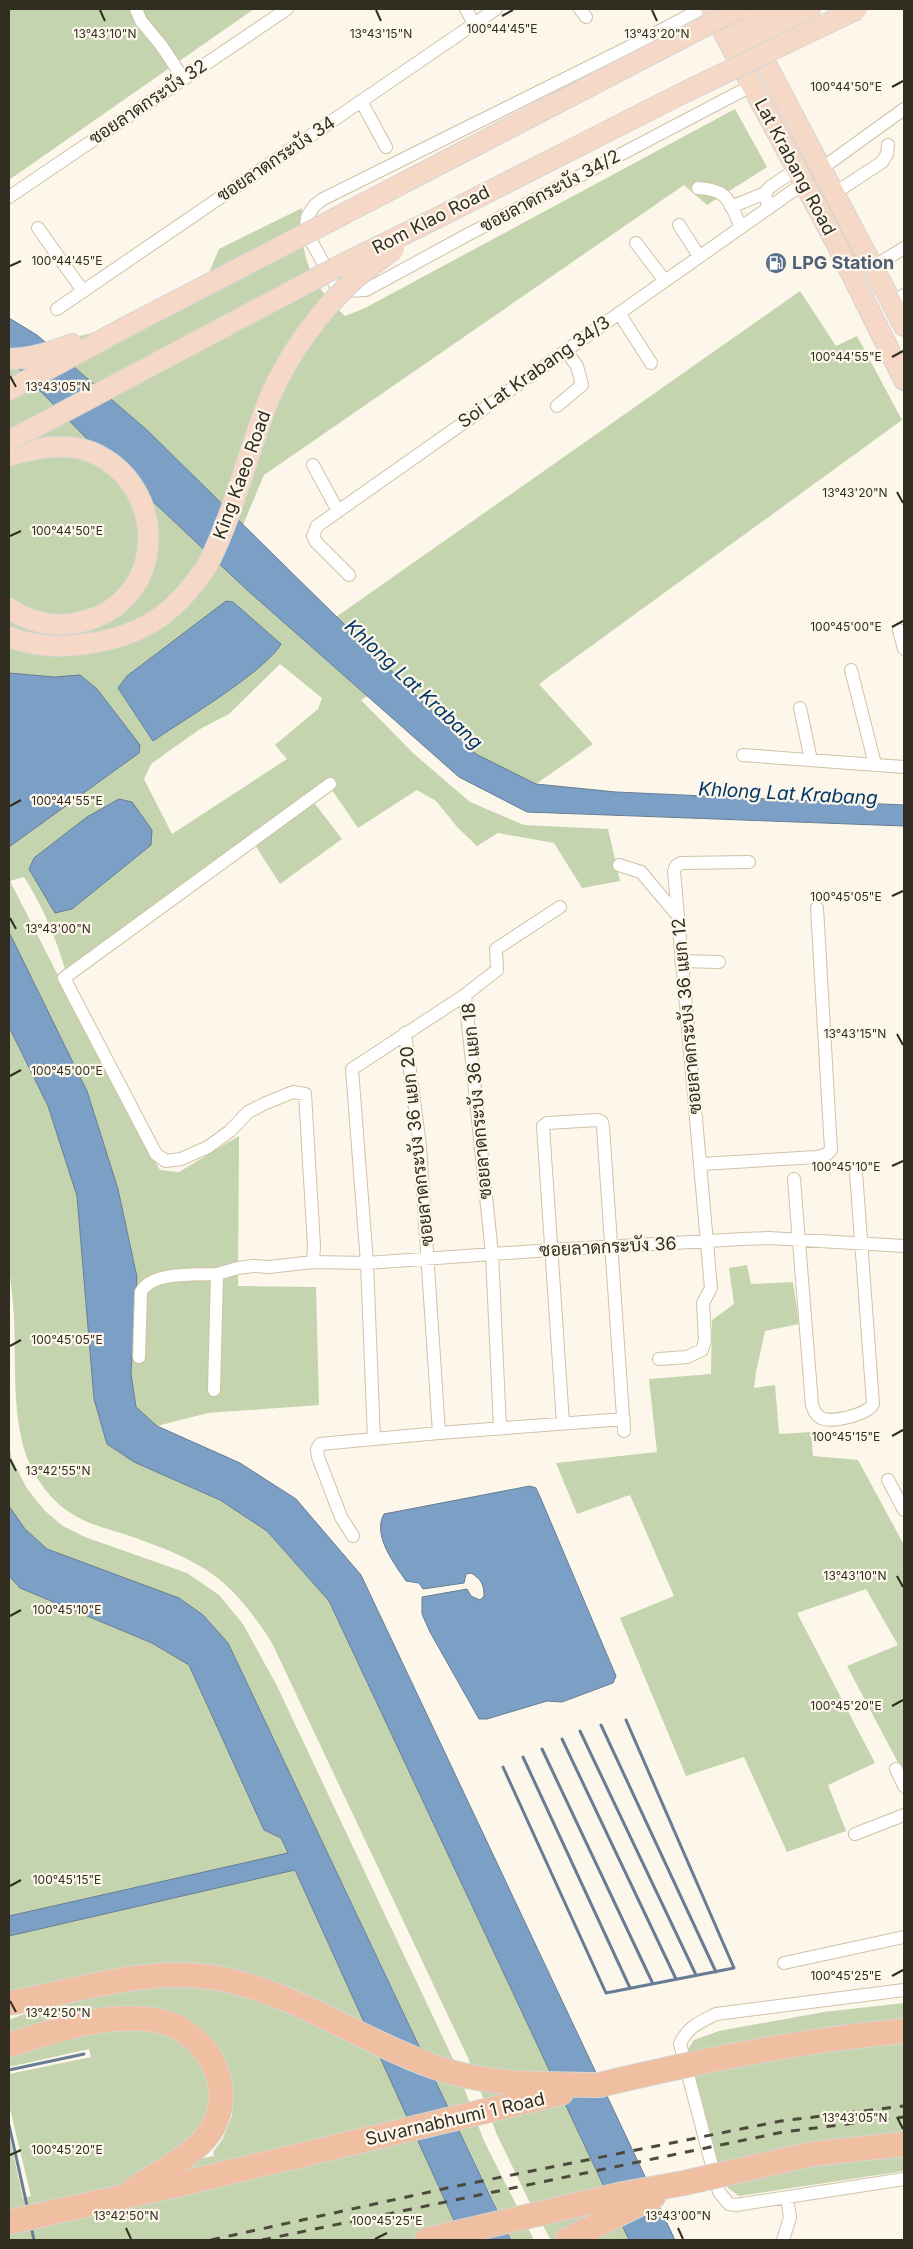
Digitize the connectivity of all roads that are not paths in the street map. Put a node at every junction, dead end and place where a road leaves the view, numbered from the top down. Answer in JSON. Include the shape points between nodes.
{"nodes":[{"id":1,"x":136,"y":9,"type":"edge"},
{"id":2,"x":287,"y":9,"type":"edge"},
{"id":3,"x":466,"y":9,"type":"edge"},
{"id":4,"x":496,"y":9,"type":"edge"},
{"id":5,"x":700,"y":9,"type":"edge"},
{"id":6,"x":711,"y":9,"type":"edge"},
{"id":7,"x":776,"y":9,"type":"edge"},
{"id":8,"x":810,"y":9,"type":"edge"},
{"id":9,"x":857,"y":9,"type":"edge"},
{"id":10,"x":743,"y":20,"type":"edge"},
{"id":11,"x":474,"y":24,"type":"junction"},
{"id":12,"x":730,"y":42,"type":"junction"},
{"id":13,"x":183,"y":78,"type":"junction"},
{"id":14,"x":753,"y":85,"type":"junction"},
{"id":15,"x":362,"y":101,"type":"junction"},
{"id":16,"x":904,"y":109,"type":"edge"},
{"id":17,"x":888,"y":144,"type":"dead end"},
{"id":18,"x":386,"y":146,"type":"dead end"},
{"id":19,"x":821,"y":169,"type":"junction"},
{"id":20,"x":800,"y":176,"type":"junction"},
{"id":21,"x":698,"y":188,"type":"dead end"},
{"id":22,"x":765,"y":193,"type":"junction"},
{"id":23,"x":835,"y":193,"type":"junction"},
{"id":24,"x":9,"y":197,"type":"edge"},
{"id":25,"x":731,"y":206,"type":"junction"},
{"id":26,"x":768,"y":207,"type":"junction"},
{"id":27,"x":431,"y":221,"type":"junction"},
{"id":28,"x":679,"y":226,"type":"dead end"},
{"id":29,"x":741,"y":227,"type":"junction"},
{"id":30,"x":38,"y":228,"type":"dead end"},
{"id":31,"x":636,"y":243,"type":"dead end"},
{"id":32,"x":904,"y":248,"type":"edge"},
{"id":33,"x":699,"y":256,"type":"junction"},
{"id":34,"x":874,"y":267,"type":"junction"},
{"id":35,"x":665,"y":281,"type":"junction"},
{"id":36,"x":83,"y":291,"type":"junction"},
{"id":37,"x":898,"y":299,"type":"edge"},
{"id":38,"x":57,"y":309,"type":"dead end"},
{"id":39,"x":619,"y":314,"type":"junction"},
{"id":40,"x":130,"y":325,"type":"junction"},
{"id":41,"x":904,"y":326,"type":"edge"},
{"id":42,"x":566,"y":351,"type":"junction"},
{"id":43,"x":9,"y":359,"type":"edge"},
{"id":44,"x":651,"y":363,"type":"dead end"},
{"id":45,"x":903,"y":375,"type":"edge"},
{"id":46,"x":9,"y":390,"type":"edge"},
{"id":47,"x":557,"y":406,"type":"dead end"},
{"id":48,"x":9,"y":441,"type":"edge"},
{"id":49,"x":9,"y":456,"type":"edge"},
{"id":50,"x":313,"y":465,"type":"dead end"},
{"id":51,"x":338,"y":511,"type":"junction"},
{"id":52,"x":349,"y":575,"type":"dead end"},
{"id":53,"x":9,"y":608,"type":"edge"},
{"id":54,"x":899,"y":630,"type":"dead end"},
{"id":55,"x":9,"y":637,"type":"edge"},
{"id":56,"x":904,"y":650,"type":"edge"},
{"id":57,"x":851,"y":670,"type":"dead end"},
{"id":58,"x":800,"y":708,"type":"dead end"},
{"id":59,"x":743,"y":755,"type":"dead end"},
{"id":60,"x":810,"y":760,"type":"junction"},
{"id":61,"x":875,"y":764,"type":"junction"},
{"id":62,"x":904,"y":766,"type":"edge"},
{"id":63,"x":330,"y":784,"type":"dead end"},
{"id":64,"x":749,"y":862,"type":"dead end"},
{"id":65,"x":619,"y":865,"type":"dead end"},
{"id":66,"x":560,"y":906,"type":"dead end"},
{"id":67,"x":817,"y":908,"type":"dead end"},
{"id":68,"x":678,"y":916,"type":"junction"},
{"id":69,"x":681,"y":961,"type":"junction"},
{"id":70,"x":719,"y":962,"type":"dead end"},
{"id":71,"x":465,"y":995,"type":"junction"},
{"id":72,"x":405,"y":1033,"type":"junction"},
{"id":73,"x":701,"y":1164,"type":"junction"},
{"id":74,"x":856,"y":1172,"type":"dead end"},
{"id":75,"x":794,"y":1179,"type":"dead end"},
{"id":76,"x":799,"y":1240,"type":"junction"},
{"id":77,"x":706,"y":1242,"type":"junction"},
{"id":78,"x":860,"y":1244,"type":"junction"},
{"id":79,"x":612,"y":1246,"type":"junction"},
{"id":80,"x":904,"y":1246,"type":"edge"},
{"id":81,"x":550,"y":1250,"type":"junction"},
{"id":82,"x":492,"y":1254,"type":"junction"},
{"id":83,"x":429,"y":1258,"type":"junction"},
{"id":84,"x":313,"y":1262,"type":"junction"},
{"id":85,"x":367,"y":1263,"type":"junction"},
{"id":86,"x":217,"y":1274,"type":"junction"},
{"id":87,"x":139,"y":1357,"type":"dead end"},
{"id":88,"x":659,"y":1359,"type":"dead end"},
{"id":89,"x":214,"y":1390,"type":"dead end"},
{"id":90,"x":563,"y":1423,"type":"junction"},
{"id":91,"x":500,"y":1428,"type":"junction"},
{"id":92,"x":439,"y":1433,"type":"junction"},
{"id":93,"x":374,"y":1439,"type":"junction"},
{"id":94,"x":888,"y":1480,"type":"dead end"},
{"id":95,"x":904,"y":1510,"type":"edge"},
{"id":96,"x":353,"y":1536,"type":"dead end"},
{"id":97,"x":896,"y":1769,"type":"dead end"},
{"id":98,"x":904,"y":1786,"type":"edge"},
{"id":99,"x":904,"y":1815,"type":"edge"},
{"id":100,"x":855,"y":1834,"type":"dead end"},
{"id":101,"x":904,"y":1937,"type":"edge"},
{"id":102,"x":784,"y":1963,"type":"dead end"},
{"id":103,"x":904,"y":1990,"type":"edge"},
{"id":104,"x":55,"y":1995,"type":"junction"},
{"id":105,"x":9,"y":2003,"type":"edge"},
{"id":106,"x":9,"y":2014,"type":"edge"},
{"id":107,"x":904,"y":2031,"type":"edge"},
{"id":108,"x":9,"y":2046,"type":"edge"},
{"id":109,"x":599,"y":2085,"type":"junction"},
{"id":110,"x":904,"y":2144,"type":"edge"},
{"id":111,"x":904,"y":2180,"type":"edge"},
{"id":112,"x":684,"y":2183,"type":"junction"},
{"id":113,"x":121,"y":2196,"type":"junction"},
{"id":114,"x":787,"y":2198,"type":"junction"},
{"id":115,"x":9,"y":2222,"type":"edge"},
{"id":116,"x":427,"y":2240,"type":"edge"},
{"id":117,"x":567,"y":2240,"type":"edge"},
{"id":118,"x":783,"y":2240,"type":"edge"}],
"edges":[{"from":1,"to":13,"type":"street","via":[[141,21]]},
{"from":2,"to":13,"type":"street","name":"ซอยลาดกระบัง 32"},
{"from":3,"to":11,"type":"street"},
{"from":4,"to":11,"type":"street","name":"ซอยลาดกระบัง 34"},
{"from":5,"to":14,"type":"street","name":"ซอยลาดกระบัง 34/2","via":[[323,199],[307,217],[306,226],[336,286],[346,291],[366,290]]},
{"from":6,"to":12,"type":"main road","name":"Lat Krabang Road"},
{"from":7,"to":10,"type":"main road"},
{"from":8,"to":10,"type":"main road"},
{"from":9,"to":27,"type":"main road","name":"Rom Klao Road","bridge":true},
{"from":10,"to":12,"type":"main road"},
{"from":10,"to":19,"type":"main road","name":"Lat Krabang Road"},
{"from":10,"to":40,"type":"main road","bridge":true},
{"from":11,"to":15,"type":"street","name":"ซอยลาดกระบัง 34"},
{"from":12,"to":14,"type":"main road","name":"Lat Krabang Road"},
{"from":13,"to":24,"type":"street","name":"ซอยลาดกระบัง 32"},
{"from":14,"to":20,"type":"main road","name":"Lat Krabang Road"},
{"from":15,"to":18,"type":"street"},
{"from":15,"to":36,"type":"street","name":"ซอยลาดกระบัง 34"},
{"from":16,"to":19,"type":"street"},
{"from":17,"to":23,"type":"street","via":[[882,162]]},
{"from":19,"to":23,"type":"main road","name":"Lat Krabang Road"},
{"from":20,"to":22,"type":"street","via":[[770,187]]},
{"from":20,"to":26,"type":"street","name":"Soi Lat Krabang 34/3"},
{"from":20,"to":45,"type":"main road","name":"Lat Krabang Road"},
{"from":21,"to":25,"type":"street","via":[[716,189]]},
{"from":22,"to":25,"type":"street"},
{"from":22,"to":26,"type":"street"},
{"from":23,"to":34,"type":"main road","name":"Lat Krabang Road"},
{"from":25,"to":29,"type":"street"},
{"from":26,"to":29,"type":"street","name":"Soi Lat Krabang 34/3"},
{"from":27,"to":48,"type":"main road","name":"Rom Klao Road","bridge":true,"via":[[341,265]]},
{"from":27,"to":55,"type":"main road","name":"King Kaeo Road","bridge":true,"via":[[357,277],[312,327],[270,398],[221,538],[188,593],[163,615],[140,629],[111,640],[75,646]]},
{"from":28,"to":33,"type":"street"},
{"from":29,"to":33,"type":"street","name":"Soi Lat Krabang 34/3"},
{"from":30,"to":36,"type":"street"},
{"from":31,"to":35,"type":"street"},
{"from":32,"to":34,"type":"street"},
{"from":33,"to":35,"type":"street","name":"Soi Lat Krabang 34/3"},
{"from":34,"to":37,"type":"main road","name":"Lat Krabang Road"},
{"from":35,"to":39,"type":"street","name":"Soi Lat Krabang 34/3"},
{"from":36,"to":38,"type":"street","name":"ซอยลาดกระบัง 34"},
{"from":37,"to":41,"type":"main road","name":"Lat Krabang Road"},
{"from":39,"to":42,"type":"street","name":"Soi Lat Krabang 34/3"},
{"from":39,"to":44,"type":"street"},
{"from":40,"to":43,"type":"main road","via":[[108,329],[49,353]]},
{"from":40,"to":46,"type":"main road"},
{"from":42,"to":47,"type":"street","via":[[577,366],[582,385]]},
{"from":42,"to":51,"type":"street","name":"Soi Lat Krabang 34/3"},
{"from":49,"to":53,"type":"main road","via":[[28,450],[59,447],[90,452],[118,469],[138,493],[148,522],[150,547],[142,574],[130,594],[92,620],[68,625],[43,623]]},
{"from":50,"to":51,"type":"street"},
{"from":51,"to":52,"type":"street","name":"Soi Lat Krabang 34/3","via":[[317,526],[313,536]]},
{"from":54,"to":56,"type":"street"},
{"from":57,"to":61,"type":"street"},
{"from":58,"to":60,"type":"street"},
{"from":59,"to":60,"type":"street"},
{"from":60,"to":61,"type":"street"},
{"from":61,"to":62,"type":"street"},
{"from":63,"to":84,"type":"street","via":[[64,978],[156,1154],[166,1161],[181,1159],[208,1147],[248,1112],[266,1102],[293,1092],[305,1094]]},
{"from":64,"to":68,"type":"street","name":"ซอยลาดกระบัง 36 แยก 12","via":[[681,863],[676,866]]},
{"from":65,"to":68,"type":"street","via":[[641,872]]},
{"from":66,"to":71,"type":"street","name":"ซอยลาดกระบัง 36 แยก 18","via":[[496,949],[497,970]]},
{"from":67,"to":73,"type":"street","via":[[831,1150],[816,1157]]},
{"from":68,"to":69,"type":"street","name":"ซอยลาดกระบัง 36 แยก 12"},
{"from":69,"to":70,"type":"street"},
{"from":69,"to":73,"type":"street","name":"ซอยลาดกระบัง 36 แยก 12"},
{"from":71,"to":72,"type":"street"},
{"from":71,"to":82,"type":"street","name":"ซอยลาดกระบัง 36 แยก 18"},
{"from":72,"to":83,"type":"street","name":"ซอยลาดกระบัง 36 แยก 20","via":[[420,1146]]},
{"from":72,"to":85,"type":"street","via":[[352,1069]]},
{"from":73,"to":77,"type":"street","name":"ซอยลาดกระบัง 36 แยก 12"},
{"from":74,"to":78,"type":"street"},
{"from":75,"to":76,"type":"street"},
{"from":76,"to":77,"type":"street","name":"ซอยลาดกระบัง 36","via":[[760,1238]]},
{"from":76,"to":78,"type":"street","name":"ซอยลาดกระบัง 36"},
{"from":76,"to":78,"type":"street","via":[[812,1405],[823,1419],[866,1412],[873,1404]]},
{"from":77,"to":79,"type":"street","name":"ซอยลาดกระบัง 36"},
{"from":77,"to":88,"type":"street","name":"ซอยลาดกระบัง 36 แยก 12","via":[[711,1288],[703,1303],[704,1346],[698,1353],[687,1357]]},
{"from":78,"to":80,"type":"street","name":"ซอยลาดกระบัง 36"},
{"from":79,"to":81,"type":"street","name":"ซอยลาดกระบัง 36"},
{"from":79,"to":81,"type":"street","via":[[602,1122],[547,1123],[543,1126]]},
{"from":79,"to":90,"type":"street","via":[[624,1425]]},
{"from":81,"to":82,"type":"street","name":"ซอยลาดกระบัง 36"},
{"from":81,"to":90,"type":"street"},
{"from":82,"to":83,"type":"street","name":"ซอยลาดกระบัง 36"},
{"from":82,"to":91,"type":"street","name":"ซอยลาดกระบัง 36 แยก 18"},
{"from":83,"to":85,"type":"street","name":"ซอยลาดกระบัง 36"},
{"from":83,"to":92,"type":"street","name":"ซอยลาดกระบัง 36 แยก 20"},
{"from":84,"to":85,"type":"street","name":"ซอยลาดกระบัง 36"},
{"from":84,"to":86,"type":"street","name":"ซอยลาดกระบัง 36","via":[[238,1268]]},
{"from":85,"to":93,"type":"street"},
{"from":86,"to":87,"type":"street","name":"ซอยลาดกระบัง 36","via":[[159,1278],[145,1286],[141,1292]]},
{"from":86,"to":89,"type":"street"},
{"from":90,"to":91,"type":"street"},
{"from":91,"to":92,"type":"street"},
{"from":92,"to":93,"type":"street"},
{"from":93,"to":96,"type":"street","via":[[329,1442],[317,1448],[341,1517]]},
{"from":94,"to":95,"type":"street"},
{"from":97,"to":98,"type":"street"},
{"from":99,"to":100,"type":"street"},
{"from":101,"to":102,"type":"street"},
{"from":103,"to":114,"type":"street","via":[[716,2014],[684,2034],[680,2044],[719,2192],[724,2199],[736,2205]]},
{"from":104,"to":105,"type":"highway"},
{"from":104,"to":106,"type":"highway"},
{"from":104,"to":109,"type":"highway","via":[[132,1978],[180,1976],[221,1979],[288,2001],[399,2053],[459,2074],[521,2084]]},
{"from":107,"to":109,"type":"highway","name":"Suvarnabhumi 1 Road","bridge":true,"via":[[771,2049]]},
{"from":108,"to":113,"type":"highway","via":[[73,2026],[130,2018],[179,2026],[199,2042],[212,2060],[221,2084],[219,2111],[209,2132],[184,2155]]},
{"from":109,"to":113,"type":"highway","name":"Suvarnabhumi 1 Road"},
{"from":110,"to":112,"type":"highway","bridge":true,"via":[[812,2154]]},
{"from":111,"to":114,"type":"street"},
{"from":112,"to":116,"type":"highway"},
{"from":112,"to":117,"type":"highway"},
{"from":113,"to":115,"type":"highway","name":"Suvarnabhumi 1 Road"},
{"from":114,"to":118,"type":"street","via":[[790,2217]]}]}
